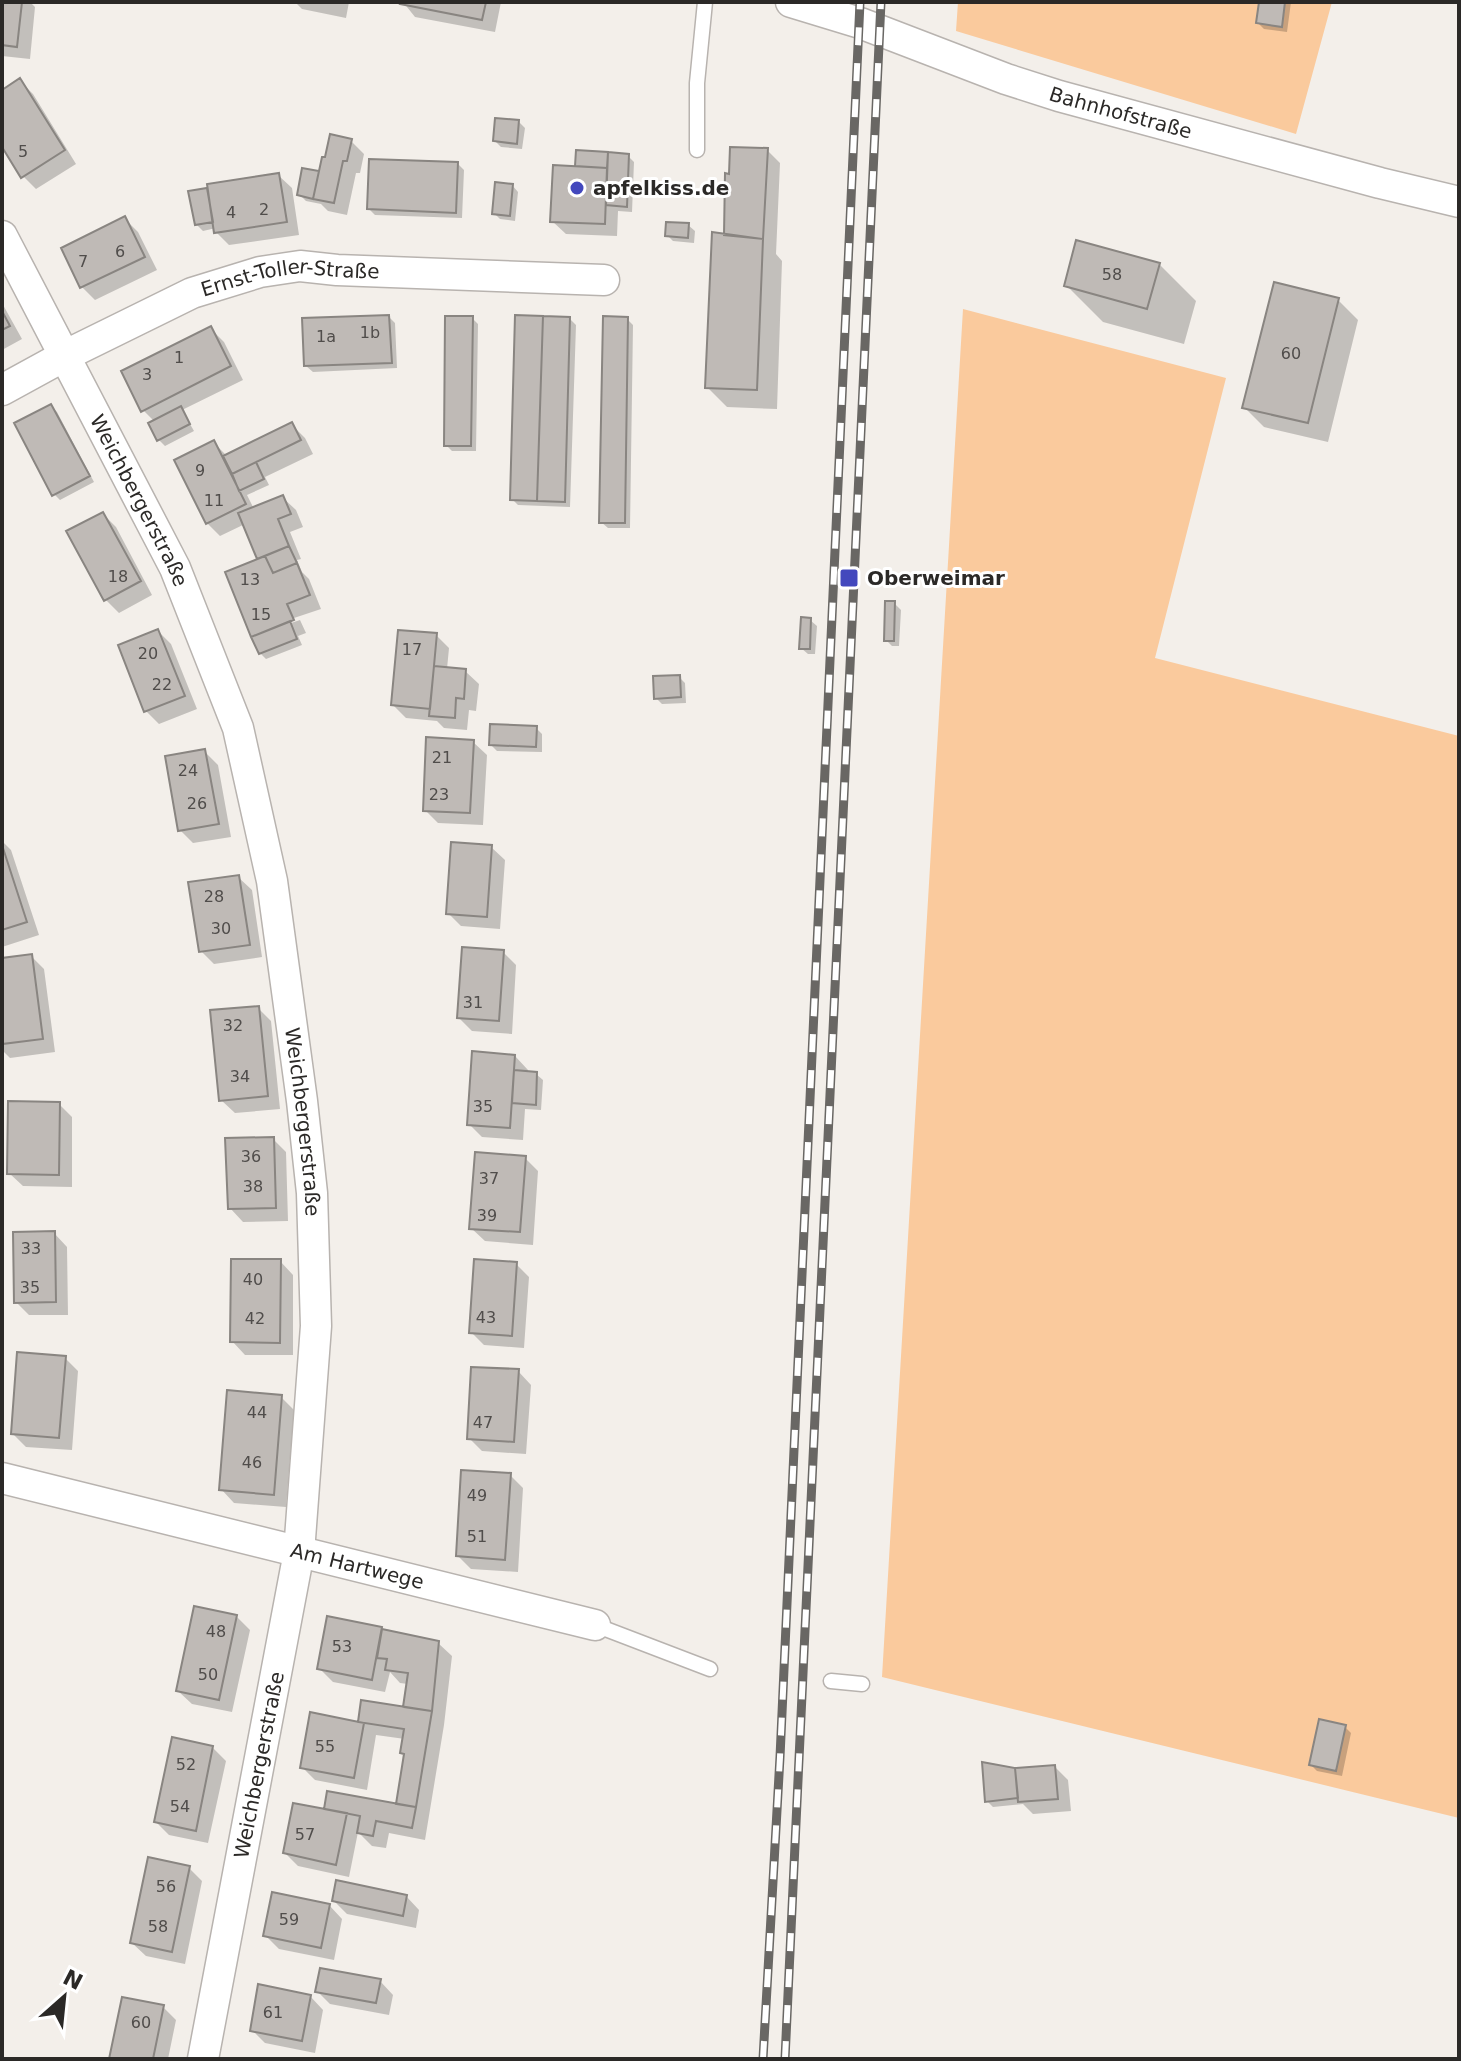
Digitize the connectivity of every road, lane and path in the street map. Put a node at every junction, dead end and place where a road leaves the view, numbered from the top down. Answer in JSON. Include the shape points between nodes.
{"nodes":[{"id":1,"x":705,"y":2,"type":"edge"},
{"id":2,"x":791,"y":2,"type":"edge"},
{"id":3,"x":697,"y":150,"type":"dead end"},
{"id":4,"x":1459,"y":202,"type":"edge"},
{"id":5,"x":2,"y":236,"type":"edge"},
{"id":6,"x":604,"y":280,"type":"dead end"},
{"id":7,"x":66,"y":355,"type":"junction"},
{"id":8,"x":2,"y":390,"type":"edge"},
{"id":9,"x":2,"y":1478,"type":"edge"},
{"id":10,"x":299,"y":1552,"type":"junction"},
{"id":11,"x":595,"y":1625,"type":"joint"},
{"id":12,"x":710,"y":1669,"type":"dead end"},
{"id":13,"x":831,"y":1681,"type":"dead end"},
{"id":14,"x":862,"y":1684,"type":"dead end"},
{"id":15,"x":203,"y":2059,"type":"edge"}],
"edges":[{"from":1,"to":3,"type":"lane"},
{"from":2,"to":4,"type":"street","name":"Bahnhofstraße","via":[[1059,96]]},
{"from":5,"to":7,"type":"street","name":"Weichbergerstraße"},
{"from":6,"to":7,"type":"street","name":"Ernst-Toller-Straße","via":[[300,266],[192,293]]},
{"from":7,"to":8,"type":"street","name":"Ernst-Toller-Straße"},
{"from":7,"to":10,"type":"street","name":"Weichbergerstraße","via":[[175,568],[238,728],[272,881],[312,1193],[316,1326]]},
{"from":9,"to":10,"type":"street","name":"Am Hartwege"},
{"from":10,"to":11,"type":"street","name":"Am Hartwege"},
{"from":10,"to":15,"type":"street","name":"Weichbergerstraße"},
{"from":11,"to":12,"type":"lane","name":"Am Hartwege"},
{"from":13,"to":14,"type":"lane"}]}
